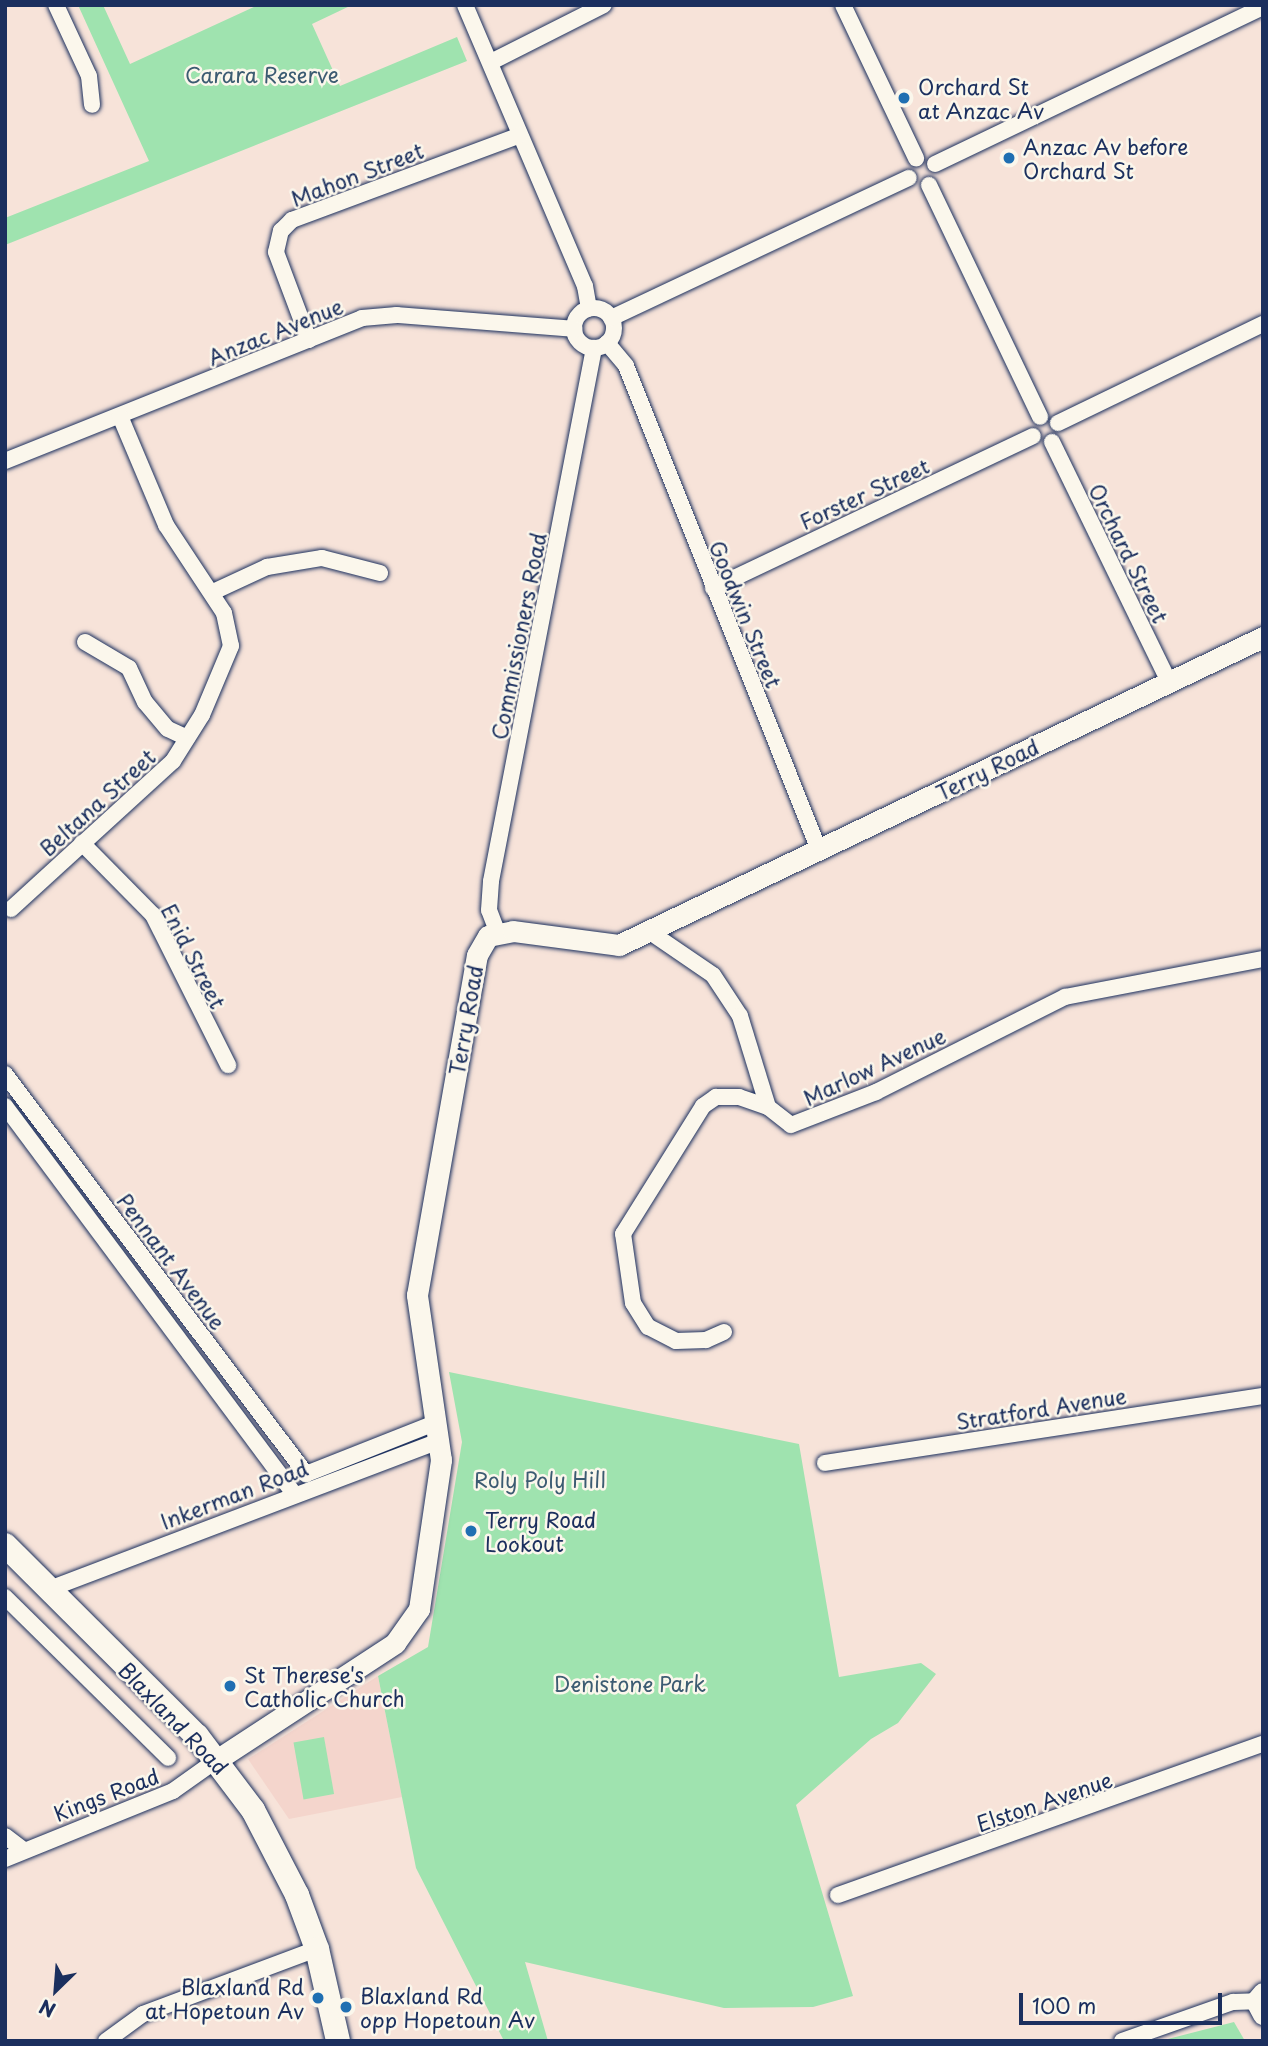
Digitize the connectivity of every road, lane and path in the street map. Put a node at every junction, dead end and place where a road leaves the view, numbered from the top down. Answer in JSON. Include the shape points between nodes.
{"nodes":[{"id":1,"x":55,"y":5,"type":"edge"},
{"id":2,"x":465,"y":5,"type":"edge"},
{"id":3,"x":604,"y":5,"type":"edge"},
{"id":4,"x":843,"y":5,"type":"edge"},
{"id":5,"x":1263,"y":7,"type":"edge"},
{"id":6,"x":493,"y":61,"type":"junction"},
{"id":7,"x":92,"y":104,"type":"dead end"},
{"id":8,"x":520,"y":135,"type":"junction"},
{"id":9,"x":916,"y":158,"type":"junction"},
{"id":10,"x":935,"y":164,"type":"junction"},
{"id":11,"x":909,"y":178,"type":"junction"},
{"id":12,"x":929,"y":185,"type":"junction"},
{"id":13,"x":589,"y":309,"type":"junction"},
{"id":14,"x":611,"y":318,"type":"junction"},
{"id":15,"x":1263,"y":324,"type":"edge"},
{"id":16,"x":574,"y":329,"type":"junction"},
{"id":17,"x":309,"y":340,"type":"junction"},
{"id":18,"x":601,"y":345,"type":"junction"},
{"id":19,"x":590,"y":379,"type":"junction"},
{"id":20,"x":635,"y":393,"type":"junction"},
{"id":21,"x":120,"y":416,"type":"junction"},
{"id":22,"x":1040,"y":416,"type":"junction"},
{"id":23,"x":1058,"y":424,"type":"junction"},
{"id":24,"x":1033,"y":436,"type":"junction"},
{"id":25,"x":1052,"y":442,"type":"junction"},
{"id":26,"x":5,"y":461,"type":"edge"},
{"id":27,"x":380,"y":573,"type":"dead end"},
{"id":28,"x":713,"y":588,"type":"junction"},
{"id":29,"x":213,"y":592,"type":"junction"},
{"id":30,"x":1263,"y":637,"type":"edge"},
{"id":31,"x":85,"y":642,"type":"dead end"},
{"id":32,"x":1169,"y":682,"type":"junction"},
{"id":33,"x":187,"y":738,"type":"junction"},
{"id":34,"x":82,"y":844,"type":"junction"},
{"id":35,"x":819,"y":850,"type":"junction"},
{"id":36,"x":11,"y":909,"type":"dead end"},
{"id":37,"x":497,"y":931,"type":"junction"},
{"id":38,"x":650,"y":932,"type":"junction"},
{"id":39,"x":1263,"y":959,"type":"edge"},
{"id":40,"x":228,"y":1065,"type":"dead end"},
{"id":41,"x":5,"y":1074,"type":"edge"},
{"id":42,"x":5,"y":1106,"type":"edge"},
{"id":43,"x":768,"y":1107,"type":"junction"},
{"id":44,"x":724,"y":1332,"type":"dead end"},
{"id":45,"x":1263,"y":1396,"type":"edge"},
{"id":46,"x":436,"y":1433,"type":"junction"},
{"id":47,"x":825,"y":1462,"type":"dead end"},
{"id":48,"x":306,"y":1474,"type":"joint"},
{"id":49,"x":293,"y":1493,"type":"junction"},
{"id":50,"x":5,"y":1545,"type":"edge"},
{"id":51,"x":47,"y":1590,"type":"junction"},
{"id":52,"x":5,"y":1598,"type":"edge"},
{"id":53,"x":1263,"y":1744,"type":"edge"},
{"id":54,"x":168,"y":1758,"type":"dead end"},
{"id":55,"x":218,"y":1759,"type":"junction"},
{"id":56,"x":5,"y":1836,"type":"edge"},
{"id":57,"x":22,"y":1849,"type":"junction"},
{"id":58,"x":5,"y":1860,"type":"edge"},
{"id":59,"x":838,"y":1895,"type":"dead end"},
{"id":60,"x":317,"y":1949,"type":"junction"},
{"id":61,"x":1261,"y":2003,"type":"edge"},
{"id":62,"x":106,"y":2041,"type":"edge"},
{"id":63,"x":338,"y":2041,"type":"edge"},
{"id":64,"x":1122,"y":2041,"type":"edge"}],
"edges":[{"from":1,"to":7,"type":"street","via":[[89,76]]},
{"from":2,"to":6,"type":"street"},
{"from":3,"to":6,"type":"street"},
{"from":4,"to":9,"type":"street"},
{"from":5,"to":10,"type":"street"},
{"from":6,"to":8,"type":"street"},
{"from":8,"to":13,"type":"street","via":[[585,286]]},
{"from":8,"to":17,"type":"street","name":"Mahon Street","via":[[292,220],[281,231],[276,252]]},
{"from":9,"to":10,"type":"street"},
{"from":9,"to":11,"type":"street","via":[[908,169]]},
{"from":10,"to":12,"type":"street","via":[[937,173]]},
{"from":11,"to":12,"type":"street","via":[[920,187]]},
{"from":11,"to":14,"type":"street"},
{"from":12,"to":22,"type":"street"},
{"from":13,"to":14,"type":"street"},
{"from":13,"to":16,"type":"street","via":[[578,316]]},
{"from":14,"to":18,"type":"street","via":[[614,331]]},
{"from":15,"to":23,"type":"street"},
{"from":16,"to":17,"type":"street","name":"Anzac Avenue","via":[[379,314]]},
{"from":16,"to":18,"type":"street","via":[[580,342]]},
{"from":17,"to":21,"type":"street","name":"Anzac Avenue"},
{"from":18,"to":19,"type":"street","name":"Commissioners Road"},
{"from":18,"to":20,"type":"street","name":"Goodwin Street","via":[[626,366]]},
{"from":19,"to":20,"type":"street","name":"Goodwin Street","via":[[600,366],[616,365]]},
{"from":19,"to":37,"type":"street","name":"Commissioners Road","via":[[491,881],[489,910]]},
{"from":20,"to":28,"type":"street","name":"Goodwin Street"},
{"from":21,"to":26,"type":"street","name":"Anzac Avenue"},
{"from":21,"to":29,"type":"street","name":"Beltana Street","via":[[166,525]]},
{"from":22,"to":23,"type":"street"},
{"from":22,"to":24,"type":"street","via":[[1032,424]]},
{"from":23,"to":25,"type":"street"},
{"from":24,"to":25,"type":"street","via":[[1041,443]]},
{"from":24,"to":28,"type":"street","name":"Forster Street"},
{"from":25,"to":32,"type":"street","name":"Orchard Street"},
{"from":27,"to":29,"type":"street","via":[[322,558],[267,567]]},
{"from":28,"to":35,"type":"street","name":"Goodwin Street"},
{"from":29,"to":33,"type":"street","name":"Beltana Street","via":[[224,613],[231,646]]},
{"from":30,"to":32,"type":"street","name":"Terry Road"},
{"from":31,"to":33,"type":"street","via":[[129,668],[145,702],[168,729]]},
{"from":32,"to":35,"type":"street","name":"Terry Road"},
{"from":33,"to":34,"type":"street","name":"Beltana Street","via":[[173,761]]},
{"from":34,"to":36,"type":"street","name":"Beltana Street"},
{"from":34,"to":40,"type":"street","name":"Enid Street","via":[[153,915]]},
{"from":35,"to":38,"type":"street","name":"Terry Road"},
{"from":37,"to":38,"type":"street","name":"Terry Road","via":[[598,946],[619,945]]},
{"from":37,"to":46,"type":"street","name":"Terry Road","via":[[477,955],[417,1295]]},
{"from":38,"to":43,"type":"street","via":[[713,975],[740,1016]]},
{"from":39,"to":43,"type":"street","name":"Marlow Avenue","via":[[1065,997],[792,1125]]},
{"from":41,"to":48,"type":"street","name":"Pennant Avenue"},
{"from":42,"to":49,"type":"street","name":"Pennant Avenue"},
{"from":43,"to":44,"type":"street","name":"Marlow Avenue","via":[[739,1097],[716,1097],[703,1106],[623,1234],[633,1303],[648,1327],[676,1341],[706,1340]]},
{"from":45,"to":47,"type":"street","name":"Stratford Avenue"},
{"from":46,"to":48,"type":"street","name":"Inkerman Road"},
{"from":46,"to":49,"type":"street","name":"Inkerman Road"},
{"from":46,"to":55,"type":"street","name":"Terry Road","via":[[439,1489],[421,1600],[408,1631]]},
{"from":49,"to":51,"type":"street","name":"Inkerman Road"},
{"from":50,"to":51,"type":"main road","name":"Blaxland Road"},
{"from":51,"to":55,"type":"main road","name":"Blaxland Road"},
{"from":52,"to":54,"type":"street","name":"Blaxland Road"},
{"from":53,"to":59,"type":"street","name":"Elston Avenue"},
{"from":55,"to":57,"type":"street","name":"Kings Road","via":[[173,1791]]},
{"from":55,"to":60,"type":"main road","name":"Blaxland Road","via":[[273,1844]]},
{"from":56,"to":57,"type":"street"},
{"from":57,"to":58,"type":"street","name":"Kings Road"},
{"from":60,"to":62,"type":"street","via":[[143,2014]]},
{"from":60,"to":63,"type":"main road","name":"Blaxland Road"},
{"from":61,"to":64,"type":"street","via":[[1233,2002]]}]}
